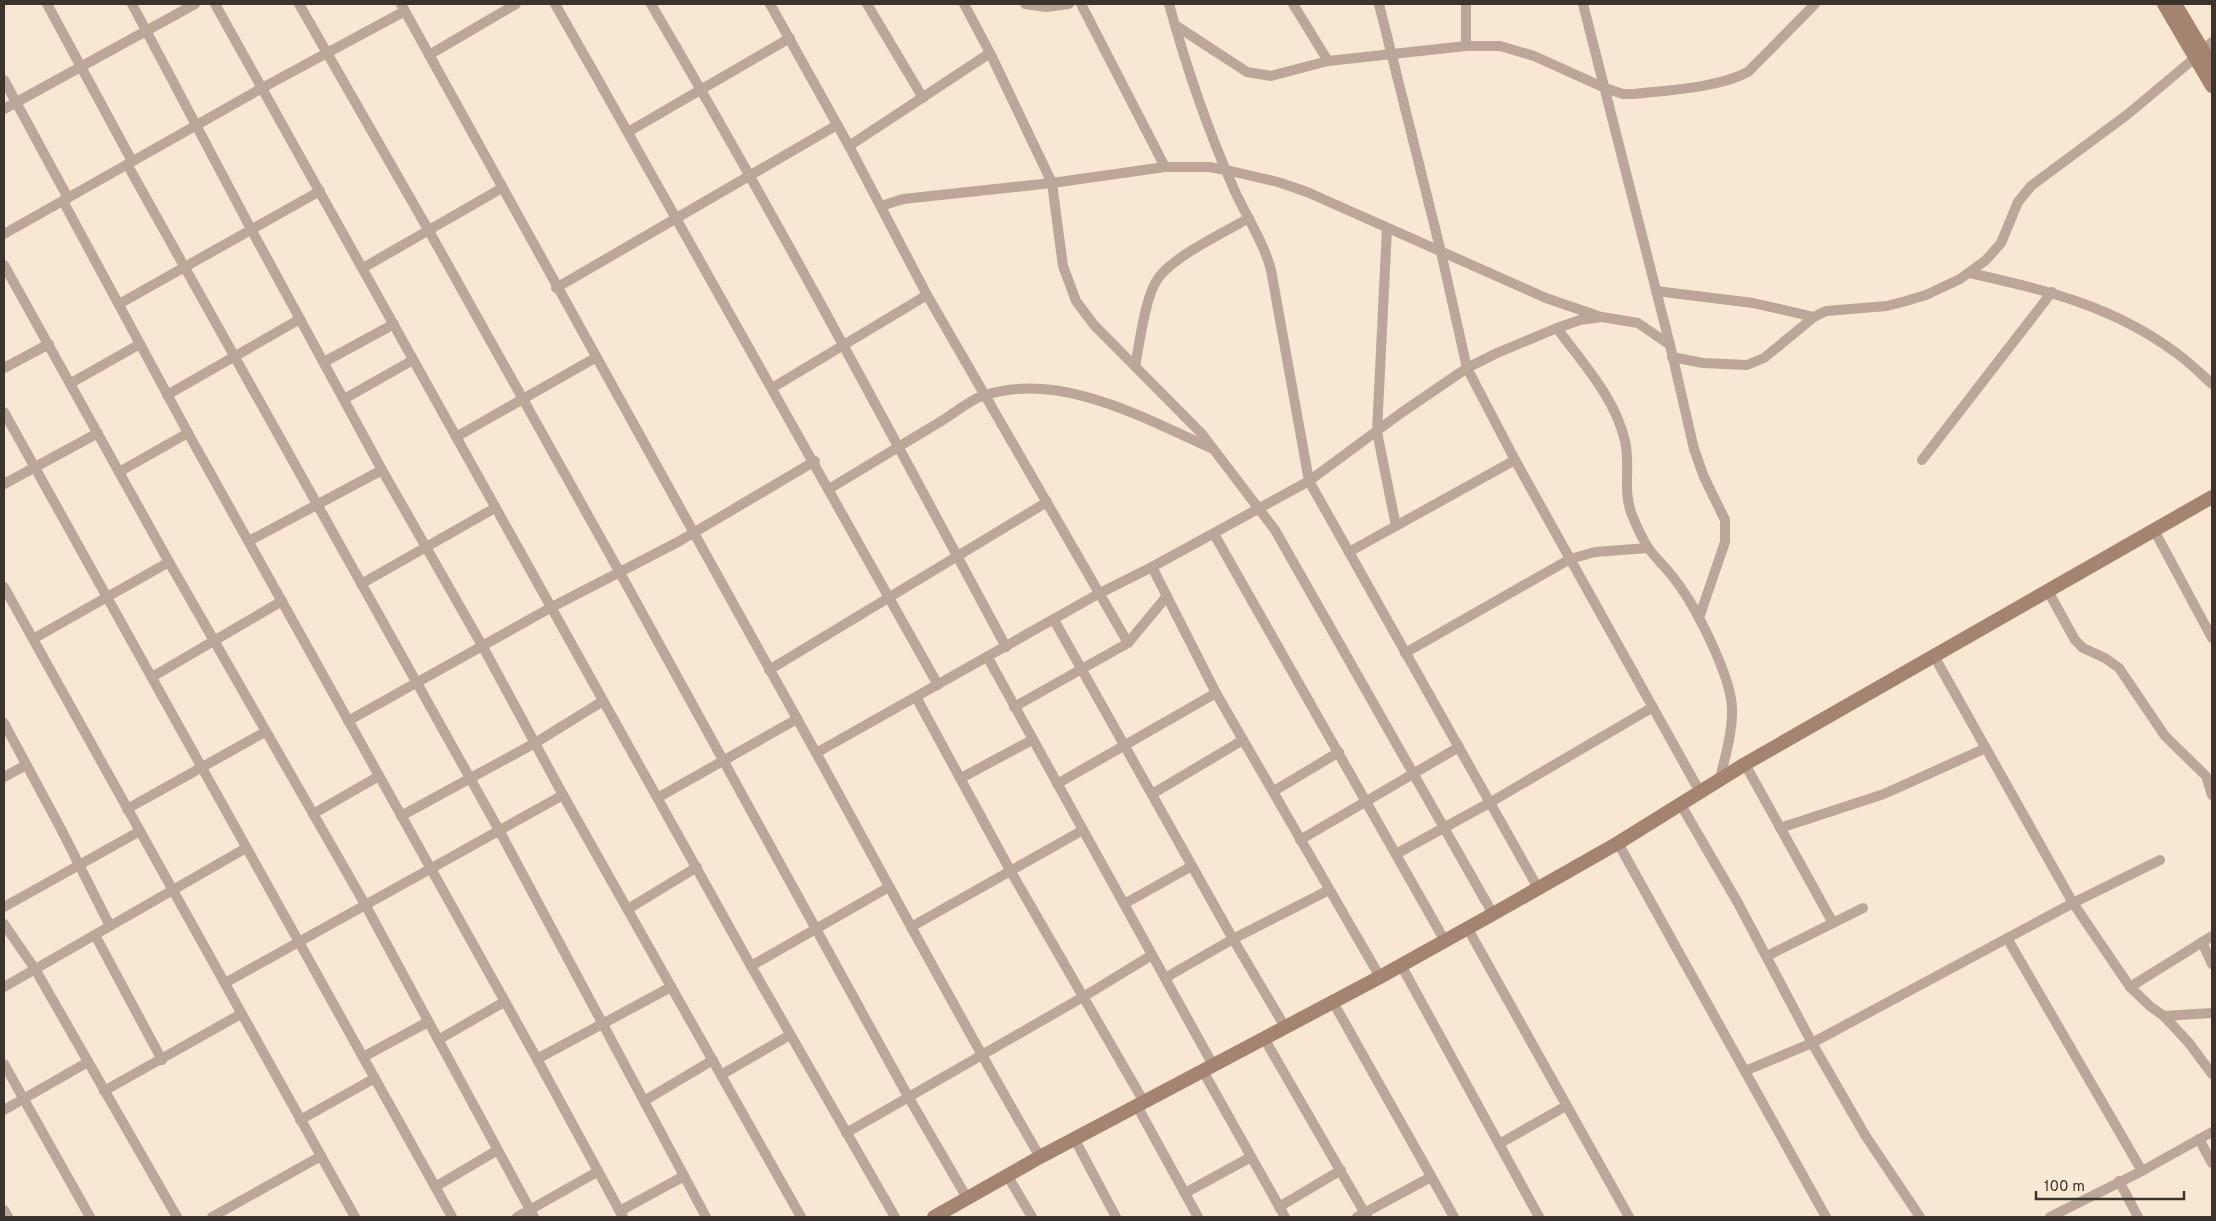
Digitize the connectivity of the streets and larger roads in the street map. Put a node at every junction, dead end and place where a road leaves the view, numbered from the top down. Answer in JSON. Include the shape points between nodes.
{"nodes":[{"id":1,"x":47,"y":4,"type":"edge"},
{"id":2,"x":132,"y":4,"type":"edge"},
{"id":3,"x":195,"y":4,"type":"edge"},
{"id":4,"x":215,"y":4,"type":"edge"},
{"id":5,"x":299,"y":4,"type":"edge"},
{"id":6,"x":516,"y":4,"type":"edge"},
{"id":7,"x":555,"y":4,"type":"edge"},
{"id":8,"x":651,"y":4,"type":"edge"},
{"id":9,"x":770,"y":4,"type":"edge"},
{"id":10,"x":867,"y":4,"type":"edge"},
{"id":11,"x":964,"y":4,"type":"edge"},
{"id":12,"x":1025,"y":4,"type":"edge"},
{"id":13,"x":1069,"y":4,"type":"edge"},
{"id":14,"x":1081,"y":4,"type":"edge"},
{"id":15,"x":1169,"y":4,"type":"edge"},
{"id":16,"x":1293,"y":4,"type":"edge"},
{"id":17,"x":1379,"y":4,"type":"edge"},
{"id":18,"x":1466,"y":4,"type":"edge"},
{"id":19,"x":1583,"y":4,"type":"edge"},
{"id":20,"x":1814,"y":4,"type":"edge"},
{"id":21,"x":2164,"y":4,"type":"edge"},
{"id":22,"x":2175,"y":4,"type":"edge"},
{"id":23,"x":403,"y":8,"type":"edge"},
{"id":24,"x":1175,"y":26,"type":"junction"},
{"id":25,"x":147,"y":30,"type":"junction"},
{"id":26,"x":790,"y":38,"type":"junction"},
{"id":27,"x":1466,"y":46,"type":"junction"},
{"id":28,"x":2204,"y":50,"type":"edge"},
{"id":29,"x":327,"y":53,"type":"junction"},
{"id":30,"x":990,"y":53,"type":"junction"},
{"id":31,"x":1392,"y":54,"type":"junction"},
{"id":32,"x":429,"y":55,"type":"junction"},
{"id":33,"x":1328,"y":61,"type":"junction"},
{"id":34,"x":81,"y":66,"type":"junction"},
{"id":35,"x":2212,"y":66,"type":"edge"},
{"id":36,"x":4,"y":80,"type":"edge"},
{"id":37,"x":2212,"y":86,"type":"edge"},
{"id":38,"x":262,"y":88,"type":"junction"},
{"id":39,"x":1605,"y":88,"type":"junction"},
{"id":40,"x":701,"y":89,"type":"junction"},
{"id":41,"x":923,"y":98,"type":"junction"},
{"id":42,"x":16,"y":102,"type":"junction"},
{"id":43,"x":4,"y":108,"type":"edge"},
{"id":44,"x":837,"y":124,"type":"junction"},
{"id":45,"x":198,"y":126,"type":"junction"},
{"id":46,"x":628,"y":132,"type":"junction"},
{"id":47,"x":849,"y":146,"type":"junction"},
{"id":48,"x":130,"y":162,"type":"junction"},
{"id":49,"x":1165,"y":167,"type":"junction"},
{"id":50,"x":1226,"y":170,"type":"junction"},
{"id":51,"x":749,"y":175,"type":"junction"},
{"id":52,"x":1052,"y":183,"type":"junction"},
{"id":53,"x":502,"y":188,"type":"junction"},
{"id":54,"x":320,"y":191,"type":"junction"},
{"id":55,"x":65,"y":200,"type":"junction"},
{"id":56,"x":881,"y":206,"type":"junction"},
{"id":57,"x":676,"y":218,"type":"junction"},
{"id":58,"x":1249,"y":218,"type":"junction"},
{"id":59,"x":1387,"y":228,"type":"junction"},
{"id":60,"x":251,"y":229,"type":"junction"},
{"id":61,"x":429,"y":231,"type":"junction"},
{"id":62,"x":4,"y":234,"type":"edge"},
{"id":63,"x":1442,"y":252,"type":"junction"},
{"id":64,"x":4,"y":264,"type":"edge"},
{"id":65,"x":184,"y":267,"type":"junction"},
{"id":66,"x":363,"y":268,"type":"junction"},
{"id":67,"x":1970,"y":273,"type":"junction"},
{"id":68,"x":556,"y":288,"type":"junction"},
{"id":69,"x":1656,"y":291,"type":"junction"},
{"id":70,"x":2052,"y":292,"type":"junction"},
{"id":71,"x":927,"y":295,"type":"junction"},
{"id":72,"x":119,"y":304,"type":"junction"},
{"id":73,"x":1602,"y":317,"type":"junction"},
{"id":74,"x":1814,"y":317,"type":"junction"},
{"id":75,"x":300,"y":319,"type":"junction"},
{"id":76,"x":394,"y":324,"type":"junction"},
{"id":77,"x":1557,"y":328,"type":"junction"},
{"id":78,"x":49,"y":344,"type":"junction"},
{"id":79,"x":140,"y":344,"type":"junction"},
{"id":80,"x":842,"y":345,"type":"junction"},
{"id":81,"x":1670,"y":345,"type":"junction"},
{"id":82,"x":234,"y":356,"type":"junction"},
{"id":83,"x":1672,"y":357,"type":"junction"},
{"id":84,"x":595,"y":358,"type":"junction"},
{"id":85,"x":413,"y":360,"type":"junction"},
{"id":86,"x":324,"y":362,"type":"junction"},
{"id":87,"x":1135,"y":366,"type":"junction"},
{"id":88,"x":4,"y":368,"type":"edge"},
{"id":89,"x":1467,"y":368,"type":"junction"},
{"id":90,"x":71,"y":383,"type":"junction"},
{"id":91,"x":2212,"y":384,"type":"edge"},
{"id":92,"x":772,"y":388,"type":"junction"},
{"id":93,"x":167,"y":395,"type":"junction"},
{"id":94,"x":984,"y":395,"type":"junction"},
{"id":95,"x":344,"y":399,"type":"junction"},
{"id":96,"x":521,"y":400,"type":"junction"},
{"id":97,"x":4,"y":412,"type":"edge"},
{"id":98,"x":1377,"y":432,"type":"junction"},
{"id":99,"x":98,"y":433,"type":"junction"},
{"id":100,"x":188,"y":434,"type":"junction"},
{"id":101,"x":456,"y":437,"type":"junction"},
{"id":102,"x":898,"y":447,"type":"junction"},
{"id":103,"x":1214,"y":449,"type":"junction"},
{"id":104,"x":1515,"y":460,"type":"junction"},
{"id":105,"x":1922,"y":460,"type":"dead end"},
{"id":106,"x":815,"y":461,"type":"junction"},
{"id":107,"x":34,"y":467,"type":"junction"},
{"id":108,"x":382,"y":470,"type":"junction"},
{"id":109,"x":119,"y":472,"type":"junction"},
{"id":110,"x":1309,"y":482,"type":"junction"},
{"id":111,"x":4,"y":484,"type":"edge"},
{"id":112,"x":829,"y":489,"type":"junction"},
{"id":113,"x":2212,"y":497,"type":"edge"},
{"id":114,"x":1046,"y":502,"type":"junction"},
{"id":115,"x":317,"y":504,"type":"junction"},
{"id":116,"x":495,"y":508,"type":"junction"},
{"id":117,"x":1259,"y":508,"type":"junction"},
{"id":118,"x":1396,"y":526,"type":"junction"},
{"id":119,"x":2154,"y":530,"type":"junction"},
{"id":120,"x":692,"y":533,"type":"junction"},
{"id":121,"x":1214,"y":534,"type":"junction"},
{"id":122,"x":249,"y":542,"type":"junction"},
{"id":123,"x":427,"y":548,"type":"junction"},
{"id":124,"x":1648,"y":548,"type":"junction"},
{"id":125,"x":1349,"y":552,"type":"junction"},
{"id":126,"x":957,"y":556,"type":"junction"},
{"id":127,"x":1570,"y":559,"type":"junction"},
{"id":128,"x":169,"y":562,"type":"junction"},
{"id":129,"x":1152,"y":567,"type":"junction"},
{"id":130,"x":619,"y":571,"type":"junction"},
{"id":131,"x":361,"y":584,"type":"junction"},
{"id":132,"x":4,"y":587,"type":"edge"},
{"id":133,"x":2048,"y":591,"type":"junction"},
{"id":134,"x":1100,"y":593,"type":"junction"},
{"id":135,"x":889,"y":596,"type":"junction"},
{"id":136,"x":1167,"y":596,"type":"junction"},
{"id":137,"x":107,"y":598,"type":"junction"},
{"id":138,"x":282,"y":602,"type":"junction"},
{"id":139,"x":552,"y":607,"type":"junction"},
{"id":140,"x":1699,"y":618,"type":"junction"},
{"id":141,"x":1054,"y":620,"type":"junction"},
{"id":142,"x":2212,"y":638,"type":"edge"},
{"id":143,"x":33,"y":639,"type":"junction"},
{"id":144,"x":214,"y":640,"type":"junction"},
{"id":145,"x":1128,"y":643,"type":"junction"},
{"id":146,"x":483,"y":647,"type":"junction"},
{"id":147,"x":1006,"y":647,"type":"junction"},
{"id":148,"x":1405,"y":653,"type":"junction"},
{"id":149,"x":1934,"y":656,"type":"junction"},
{"id":150,"x":988,"y":658,"type":"junction"},
{"id":151,"x":1081,"y":669,"type":"junction"},
{"id":152,"x":769,"y":670,"type":"junction"},
{"id":153,"x":152,"y":677,"type":"junction"},
{"id":154,"x":417,"y":683,"type":"junction"},
{"id":155,"x":938,"y":685,"type":"junction"},
{"id":156,"x":1216,"y":693,"type":"junction"},
{"id":157,"x":916,"y":697,"type":"junction"},
{"id":158,"x":603,"y":701,"type":"junction"},
{"id":159,"x":1014,"y":707,"type":"junction"},
{"id":160,"x":1653,"y":708,"type":"junction"},
{"id":161,"x":797,"y":719,"type":"junction"},
{"id":162,"x":348,"y":721,"type":"junction"},
{"id":163,"x":4,"y":724,"type":"edge"},
{"id":164,"x":265,"y":732,"type":"junction"},
{"id":165,"x":1032,"y":740,"type":"junction"},
{"id":166,"x":1243,"y":740,"type":"junction"},
{"id":167,"x":535,"y":743,"type":"junction"},
{"id":168,"x":1124,"y":746,"type":"junction"},
{"id":169,"x":1459,"y":747,"type":"junction"},
{"id":170,"x":1986,"y":748,"type":"junction"},
{"id":171,"x":1339,"y":752,"type":"junction"},
{"id":172,"x":816,"y":754,"type":"junction"},
{"id":173,"x":723,"y":762,"type":"junction"},
{"id":174,"x":1745,"y":764,"type":"junction"},
{"id":175,"x":26,"y":765,"type":"junction"},
{"id":176,"x":201,"y":766,"type":"junction"},
{"id":177,"x":2209,"y":772,"type":"edge"},
{"id":178,"x":1414,"y":774,"type":"junction"},
{"id":179,"x":379,"y":776,"type":"junction"},
{"id":180,"x":4,"y":777,"type":"edge"},
{"id":181,"x":470,"y":778,"type":"junction"},
{"id":182,"x":961,"y":778,"type":"junction"},
{"id":183,"x":1720,"y":779,"type":"junction"},
{"id":184,"x":1057,"y":784,"type":"junction"},
{"id":185,"x":1274,"y":791,"type":"junction"},
{"id":186,"x":1700,"y":792,"type":"junction"},
{"id":187,"x":1152,"y":794,"type":"junction"},
{"id":188,"x":2212,"y":795,"type":"edge"},
{"id":189,"x":563,"y":796,"type":"junction"},
{"id":190,"x":659,"y":797,"type":"junction"},
{"id":191,"x":1367,"y":802,"type":"junction"},
{"id":192,"x":1491,"y":802,"type":"junction"},
{"id":193,"x":1681,"y":804,"type":"junction"},
{"id":194,"x":127,"y":809,"type":"junction"},
{"id":195,"x":313,"y":814,"type":"junction"},
{"id":196,"x":401,"y":816,"type":"junction"},
{"id":197,"x":1444,"y":828,"type":"junction"},
{"id":198,"x":1780,"y":828,"type":"junction"},
{"id":199,"x":499,"y":830,"type":"junction"},
{"id":200,"x":1082,"y":830,"type":"junction"},
{"id":201,"x":140,"y":831,"type":"junction"},
{"id":202,"x":1300,"y":840,"type":"junction"},
{"id":203,"x":1618,"y":843,"type":"junction"},
{"id":204,"x":246,"y":848,"type":"junction"},
{"id":205,"x":1396,"y":854,"type":"junction"},
{"id":206,"x":2160,"y":860,"type":"dead end"},
{"id":207,"x":78,"y":866,"type":"junction"},
{"id":208,"x":1192,"y":866,"type":"junction"},
{"id":209,"x":697,"y":867,"type":"junction"},
{"id":210,"x":431,"y":870,"type":"junction"},
{"id":211,"x":1010,"y":870,"type":"junction"},
{"id":212,"x":888,"y":887,"type":"junction"},
{"id":213,"x":1538,"y":888,"type":"junction"},
{"id":214,"x":1329,"y":890,"type":"junction"},
{"id":215,"x":173,"y":891,"type":"junction"},
{"id":216,"x":2073,"y":903,"type":"junction"},
{"id":217,"x":1124,"y":904,"type":"junction"},
{"id":218,"x":366,"y":906,"type":"junction"},
{"id":219,"x":4,"y":907,"type":"edge"},
{"id":220,"x":1863,"y":908,"type":"dead end"},
{"id":221,"x":628,"y":909,"type":"junction"},
{"id":222,"x":1493,"y":914,"type":"junction"},
{"id":223,"x":1833,"y":923,"type":"junction"},
{"id":224,"x":4,"y":924,"type":"edge"},
{"id":225,"x":110,"y":926,"type":"junction"},
{"id":226,"x":911,"y":928,"type":"junction"},
{"id":227,"x":1468,"y":928,"type":"junction"},
{"id":228,"x":816,"y":929,"type":"junction"},
{"id":229,"x":96,"y":935,"type":"junction"},
{"id":230,"x":2212,"y":936,"type":"edge"},
{"id":231,"x":2007,"y":938,"type":"junction"},
{"id":232,"x":1233,"y":939,"type":"junction"},
{"id":233,"x":1445,"y":941,"type":"junction"},
{"id":234,"x":300,"y":942,"type":"junction"},
{"id":235,"x":2202,"y":942,"type":"junction"},
{"id":236,"x":1152,"y":955,"type":"junction"},
{"id":237,"x":1767,"y":956,"type":"junction"},
{"id":238,"x":2212,"y":964,"type":"edge"},
{"id":239,"x":1401,"y":965,"type":"junction"},
{"id":240,"x":751,"y":966,"type":"junction"},
{"id":241,"x":35,"y":969,"type":"junction"},
{"id":242,"x":1380,"y":977,"type":"junction"},
{"id":243,"x":1165,"y":978,"type":"junction"},
{"id":244,"x":225,"y":983,"type":"junction"},
{"id":245,"x":4,"y":987,"type":"edge"},
{"id":246,"x":670,"y":987,"type":"junction"},
{"id":247,"x":2130,"y":987,"type":"junction"},
{"id":248,"x":1082,"y":997,"type":"junction"},
{"id":249,"x":504,"y":1002,"type":"junction"},
{"id":250,"x":1333,"y":1002,"type":"junction"},
{"id":251,"x":2212,"y":1013,"type":"edge"},
{"id":252,"x":241,"y":1014,"type":"junction"},
{"id":253,"x":2164,"y":1016,"type":"junction"},
{"id":254,"x":428,"y":1022,"type":"junction"},
{"id":255,"x":602,"y":1024,"type":"junction"},
{"id":256,"x":1285,"y":1027,"type":"junction"},
{"id":257,"x":790,"y":1035,"type":"junction"},
{"id":258,"x":1264,"y":1038,"type":"junction"},
{"id":259,"x":438,"y":1040,"type":"junction"},
{"id":260,"x":1812,"y":1043,"type":"junction"},
{"id":261,"x":981,"y":1055,"type":"junction"},
{"id":262,"x":363,"y":1057,"type":"junction"},
{"id":263,"x":537,"y":1059,"type":"junction"},
{"id":264,"x":162,"y":1060,"type":"junction"},
{"id":265,"x":713,"y":1060,"type":"junction"},
{"id":266,"x":88,"y":1062,"type":"junction"},
{"id":267,"x":4,"y":1064,"type":"edge"},
{"id":268,"x":1208,"y":1068,"type":"junction"},
{"id":269,"x":1745,"y":1071,"type":"junction"},
{"id":270,"x":2212,"y":1074,"type":"edge"},
{"id":271,"x":721,"y":1075,"type":"junction"},
{"id":272,"x":374,"y":1078,"type":"junction"},
{"id":273,"x":104,"y":1092,"type":"junction"},
{"id":274,"x":909,"y":1098,"type":"junction"},
{"id":275,"x":24,"y":1099,"type":"junction"},
{"id":276,"x":644,"y":1101,"type":"junction"},
{"id":277,"x":1140,"y":1104,"type":"junction"},
{"id":278,"x":1566,"y":1106,"type":"junction"},
{"id":279,"x":4,"y":1110,"type":"edge"},
{"id":280,"x":300,"y":1120,"type":"junction"},
{"id":281,"x":2212,"y":1132,"type":"edge"},
{"id":282,"x":846,"y":1133,"type":"junction"},
{"id":283,"x":1074,"y":1138,"type":"junction"},
{"id":284,"x":2199,"y":1139,"type":"junction"},
{"id":285,"x":1499,"y":1144,"type":"junction"},
{"id":286,"x":496,"y":1151,"type":"junction"},
{"id":287,"x":321,"y":1156,"type":"junction"},
{"id":288,"x":1040,"y":1157,"type":"junction"},
{"id":289,"x":1251,"y":1157,"type":"junction"},
{"id":290,"x":2212,"y":1163,"type":"edge"},
{"id":291,"x":1341,"y":1170,"type":"junction"},
{"id":292,"x":2142,"y":1171,"type":"junction"},
{"id":293,"x":597,"y":1172,"type":"junction"},
{"id":294,"x":1007,"y":1175,"type":"junction"},
{"id":295,"x":684,"y":1176,"type":"junction"},
{"id":296,"x":1431,"y":1177,"type":"junction"},
{"id":297,"x":2119,"y":1181,"type":"junction"},
{"id":298,"x":435,"y":1187,"type":"junction"},
{"id":299,"x":1185,"y":1193,"type":"junction"},
{"id":300,"x":967,"y":1198,"type":"junction"},
{"id":301,"x":1279,"y":1207,"type":"junction"},
{"id":302,"x":4,"y":1210,"type":"edge"},
{"id":303,"x":532,"y":1214,"type":"edge"},
{"id":304,"x":622,"y":1214,"type":"edge"},
{"id":305,"x":937,"y":1216,"type":"edge"},
{"id":306,"x":1363,"y":1216,"type":"edge"},
{"id":307,"x":8,"y":1217,"type":"edge"},
{"id":308,"x":90,"y":1217,"type":"edge"},
{"id":309,"x":177,"y":1217,"type":"edge"},
{"id":310,"x":212,"y":1217,"type":"edge"},
{"id":311,"x":355,"y":1217,"type":"edge"},
{"id":312,"x":452,"y":1217,"type":"edge"},
{"id":313,"x":517,"y":1217,"type":"edge"},
{"id":314,"x":706,"y":1217,"type":"edge"},
{"id":315,"x":801,"y":1217,"type":"edge"},
{"id":316,"x":895,"y":1217,"type":"edge"},
{"id":317,"x":1032,"y":1217,"type":"edge"},
{"id":318,"x":1116,"y":1217,"type":"edge"},
{"id":319,"x":1198,"y":1217,"type":"edge"},
{"id":320,"x":1285,"y":1217,"type":"edge"},
{"id":321,"x":1454,"y":1217,"type":"edge"},
{"id":322,"x":1539,"y":1217,"type":"edge"},
{"id":323,"x":1629,"y":1217,"type":"edge"},
{"id":324,"x":1826,"y":1217,"type":"edge"},
{"id":325,"x":1920,"y":1217,"type":"edge"},
{"id":326,"x":2050,"y":1217,"type":"edge"},
{"id":327,"x":2138,"y":1217,"type":"edge"}],
"edges":[{"from":1,"to":34,"type":"street"},
{"from":2,"to":25,"type":"street"},
{"from":3,"to":25,"type":"street"},
{"from":4,"to":38,"type":"street"},
{"from":5,"to":29,"type":"street"},
{"from":6,"to":32,"type":"street"},
{"from":7,"to":46,"type":"street"},
{"from":8,"to":40,"type":"street"},
{"from":9,"to":26,"type":"street"},
{"from":10,"to":41,"type":"street"},
{"from":11,"to":30,"type":"street"},
{"from":12,"to":13,"type":"street","via":[[1046,7]]},
{"from":14,"to":49,"type":"street"},
{"from":15,"to":24,"type":"street"},
{"from":16,"to":33,"type":"street"},
{"from":17,"to":31,"type":"street"},
{"from":18,"to":27,"type":"street"},
{"from":19,"to":39,"type":"street"},
{"from":20,"to":39,"type":"street","via":[[1748,72],[1740,76],[1722,82],[1634,94]]},
{"from":21,"to":28,"type":"street"},
{"from":22,"to":28,"type":"street"},
{"from":23,"to":29,"type":"street"},
{"from":23,"to":32,"type":"street"},
{"from":24,"to":33,"type":"street","via":[[1247,72],[1258,75],[1271,76]]},
{"from":24,"to":50,"type":"street","via":[[1186,65]]},
{"from":25,"to":34,"type":"street"},
{"from":25,"to":45,"type":"street"},
{"from":26,"to":40,"type":"street"},
{"from":26,"to":44,"type":"street"},
{"from":27,"to":31,"type":"street"},
{"from":27,"to":39,"type":"street","via":[[1500,46],[1514,50]]},
{"from":28,"to":35,"type":"street"},
{"from":28,"to":37,"type":"street"},
{"from":28,"to":67,"type":"street","via":[[2128,114],[2031,186],[2018,202],[2001,243]]},
{"from":29,"to":38,"type":"street"},
{"from":29,"to":61,"type":"street"},
{"from":30,"to":41,"type":"street"},
{"from":30,"to":52,"type":"street"},
{"from":31,"to":33,"type":"street"},
{"from":31,"to":63,"type":"street"},
{"from":32,"to":53,"type":"street"},
{"from":34,"to":42,"type":"street"},
{"from":34,"to":48,"type":"street"},
{"from":36,"to":42,"type":"street"},
{"from":38,"to":45,"type":"street"},
{"from":38,"to":54,"type":"street"},
{"from":39,"to":69,"type":"street"},
{"from":40,"to":46,"type":"street"},
{"from":40,"to":51,"type":"street"},
{"from":41,"to":47,"type":"street"},
{"from":42,"to":43,"type":"street"},
{"from":42,"to":55,"type":"street"},
{"from":44,"to":47,"type":"street"},
{"from":44,"to":51,"type":"street"},
{"from":45,"to":48,"type":"street"},
{"from":45,"to":60,"type":"street"},
{"from":46,"to":57,"type":"street"},
{"from":47,"to":56,"type":"street"},
{"from":48,"to":55,"type":"street"},
{"from":48,"to":65,"type":"street"},
{"from":49,"to":50,"type":"street"},
{"from":49,"to":52,"type":"street"},
{"from":50,"to":58,"type":"street"},
{"from":50,"to":59,"type":"street","via":[[1307,192]]},
{"from":51,"to":57,"type":"street"},
{"from":51,"to":80,"type":"street"},
{"from":52,"to":56,"type":"street","via":[[904,199]]},
{"from":52,"to":87,"type":"street","via":[[1068,286],[1083,313]]},
{"from":53,"to":61,"type":"street"},
{"from":53,"to":68,"type":"street"},
{"from":54,"to":60,"type":"street"},
{"from":54,"to":66,"type":"street"},
{"from":55,"to":62,"type":"street"},
{"from":55,"to":72,"type":"street"},
{"from":56,"to":71,"type":"street"},
{"from":57,"to":68,"type":"street"},
{"from":57,"to":92,"type":"street"},
{"from":58,"to":87,"type":"street","via":[[1182,258],[1159,277],[1150,296]]},
{"from":58,"to":110,"type":"street","via":[[1266,251],[1271,270]]},
{"from":59,"to":63,"type":"street"},
{"from":59,"to":98,"type":"street"},
{"from":60,"to":65,"type":"street"},
{"from":60,"to":75,"type":"street"},
{"from":61,"to":66,"type":"street"},
{"from":61,"to":96,"type":"street"},
{"from":63,"to":73,"type":"street","via":[[1546,298]]},
{"from":63,"to":89,"type":"street"},
{"from":64,"to":78,"type":"street"},
{"from":65,"to":72,"type":"street"},
{"from":65,"to":82,"type":"street"},
{"from":66,"to":76,"type":"street"},
{"from":67,"to":70,"type":"street"},
{"from":67,"to":74,"type":"street","via":[[1926,295],[1906,301],[1887,306],[1837,309]]},
{"from":68,"to":84,"type":"street"},
{"from":69,"to":74,"type":"street","via":[[1753,303]]},
{"from":69,"to":81,"type":"street"},
{"from":70,"to":91,"type":"street","via":[[2097,308],[2138,328],[2175,352]]},
{"from":70,"to":105,"type":"street"},
{"from":71,"to":80,"type":"street"},
{"from":71,"to":94,"type":"street"},
{"from":72,"to":79,"type":"street"},
{"from":73,"to":77,"type":"street"},
{"from":73,"to":81,"type":"street","via":[[1638,324]]},
{"from":74,"to":83,"type":"street","via":[[1781,346],[1747,365],[1703,363]]},
{"from":75,"to":82,"type":"street"},
{"from":75,"to":86,"type":"street"},
{"from":76,"to":85,"type":"street"},
{"from":76,"to":86,"type":"street"},
{"from":77,"to":89,"type":"street"},
{"from":77,"to":124,"type":"street","via":[[1602,388],[1619,419],[1628,456],[1628,504]]},
{"from":78,"to":88,"type":"street"},
{"from":78,"to":90,"type":"street"},
{"from":79,"to":90,"type":"street"},
{"from":79,"to":93,"type":"street"},
{"from":80,"to":92,"type":"street"},
{"from":80,"to":102,"type":"street"},
{"from":81,"to":83,"type":"street"},
{"from":82,"to":93,"type":"street"},
{"from":82,"to":115,"type":"street"},
{"from":83,"to":140,"type":"street","via":[[1698,464],[1721,510],[1727,530]]},
{"from":84,"to":96,"type":"street"},
{"from":84,"to":120,"type":"street"},
{"from":85,"to":95,"type":"street"},
{"from":85,"to":101,"type":"street"},
{"from":86,"to":95,"type":"street"},
{"from":87,"to":103,"type":"street"},
{"from":89,"to":98,"type":"street"},
{"from":89,"to":104,"type":"street"},
{"from":90,"to":99,"type":"street"},
{"from":92,"to":106,"type":"street"},
{"from":93,"to":100,"type":"street"},
{"from":94,"to":102,"type":"street"},
{"from":94,"to":103,"type":"street","via":[[1016,389],[1075,393]]},
{"from":94,"to":114,"type":"street"},
{"from":95,"to":108,"type":"street"},
{"from":96,"to":101,"type":"street"},
{"from":96,"to":130,"type":"street"},
{"from":97,"to":107,"type":"street"},
{"from":98,"to":110,"type":"street"},
{"from":98,"to":118,"type":"street"},
{"from":99,"to":107,"type":"street"},
{"from":99,"to":109,"type":"street"},
{"from":100,"to":109,"type":"street"},
{"from":100,"to":122,"type":"street"},
{"from":101,"to":116,"type":"street"},
{"from":102,"to":112,"type":"street"},
{"from":102,"to":126,"type":"street"},
{"from":103,"to":117,"type":"street"},
{"from":104,"to":118,"type":"street"},
{"from":104,"to":127,"type":"street"},
{"from":106,"to":112,"type":"street"},
{"from":106,"to":120,"type":"street"},
{"from":107,"to":111,"type":"street"},
{"from":107,"to":137,"type":"street"},
{"from":108,"to":115,"type":"street"},
{"from":108,"to":123,"type":"street"},
{"from":109,"to":128,"type":"street"},
{"from":110,"to":117,"type":"street"},
{"from":110,"to":125,"type":"street"},
{"from":112,"to":135,"type":"street"},
{"from":113,"to":119,"type":"street"},
{"from":114,"to":126,"type":"street"},
{"from":114,"to":134,"type":"street"},
{"from":115,"to":122,"type":"street"},
{"from":115,"to":131,"type":"street"},
{"from":116,"to":123,"type":"street"},
{"from":116,"to":139,"type":"street"},
{"from":117,"to":121,"type":"street"},
{"from":117,"to":178,"type":"street","via":[[1275,530]]},
{"from":118,"to":125,"type":"street"},
{"from":119,"to":133,"type":"street"},
{"from":119,"to":142,"type":"street"},
{"from":120,"to":130,"type":"street"},
{"from":120,"to":152,"type":"street"},
{"from":121,"to":129,"type":"street"},
{"from":121,"to":171,"type":"street"},
{"from":122,"to":138,"type":"street"},
{"from":123,"to":131,"type":"street"},
{"from":123,"to":146,"type":"street"},
{"from":124,"to":127,"type":"street","via":[[1595,552]]},
{"from":124,"to":140,"type":"street","via":[[1676,580]]},
{"from":125,"to":148,"type":"street"},
{"from":126,"to":135,"type":"street"},
{"from":126,"to":147,"type":"street"},
{"from":127,"to":148,"type":"street"},
{"from":127,"to":160,"type":"street"},
{"from":128,"to":137,"type":"street"},
{"from":128,"to":144,"type":"street"},
{"from":129,"to":134,"type":"street"},
{"from":129,"to":136,"type":"street"},
{"from":130,"to":139,"type":"street"},
{"from":130,"to":173,"type":"street"},
{"from":131,"to":154,"type":"street"},
{"from":132,"to":143,"type":"street"},
{"from":133,"to":149,"type":"street"},
{"from":133,"to":177,"type":"street","via":[[2075,640],[2119,668],[2165,736]]},
{"from":134,"to":141,"type":"street"},
{"from":134,"to":145,"type":"street"},
{"from":135,"to":152,"type":"street"},
{"from":135,"to":155,"type":"street"},
{"from":136,"to":145,"type":"street"},
{"from":136,"to":156,"type":"street"},
{"from":137,"to":143,"type":"street"},
{"from":137,"to":153,"type":"street"},
{"from":138,"to":144,"type":"street"},
{"from":138,"to":162,"type":"street"},
{"from":139,"to":146,"type":"street"},
{"from":139,"to":158,"type":"street"},
{"from":140,"to":183,"type":"street","via":[[1730,693],[1732,722]]},
{"from":141,"to":147,"type":"street"},
{"from":141,"to":151,"type":"street"},
{"from":143,"to":194,"type":"street"},
{"from":144,"to":153,"type":"street"},
{"from":144,"to":164,"type":"street"},
{"from":145,"to":151,"type":"street"},
{"from":146,"to":154,"type":"street"},
{"from":146,"to":167,"type":"street"},
{"from":147,"to":150,"type":"street"},
{"from":148,"to":169,"type":"street"},
{"from":149,"to":170,"type":"street"},
{"from":149,"to":174,"type":"street"},
{"from":150,"to":155,"type":"street"},
{"from":150,"to":159,"type":"street"},
{"from":151,"to":159,"type":"street"},
{"from":151,"to":168,"type":"street"},
{"from":152,"to":161,"type":"street"},
{"from":153,"to":176,"type":"street"},
{"from":154,"to":162,"type":"street"},
{"from":154,"to":181,"type":"street"},
{"from":155,"to":157,"type":"street"},
{"from":156,"to":166,"type":"street"},
{"from":156,"to":168,"type":"street"},
{"from":157,"to":172,"type":"street"},
{"from":157,"to":182,"type":"street"},
{"from":158,"to":167,"type":"street"},
{"from":158,"to":190,"type":"street"},
{"from":159,"to":165,"type":"street"},
{"from":160,"to":186,"type":"street"},
{"from":160,"to":192,"type":"street"},
{"from":161,"to":172,"type":"street"},
{"from":161,"to":173,"type":"street"},
{"from":162,"to":179,"type":"street"},
{"from":163,"to":175,"type":"street"},
{"from":164,"to":176,"type":"street"},
{"from":164,"to":195,"type":"street"},
{"from":165,"to":182,"type":"street"},
{"from":165,"to":184,"type":"street"},
{"from":166,"to":185,"type":"street"},
{"from":166,"to":187,"type":"street"},
{"from":167,"to":181,"type":"street"},
{"from":167,"to":189,"type":"street"},
{"from":168,"to":184,"type":"street"},
{"from":168,"to":187,"type":"street"},
{"from":169,"to":178,"type":"street"},
{"from":169,"to":192,"type":"street"},
{"from":170,"to":198,"type":"street","via":[[1884,794]]},
{"from":170,"to":216,"type":"street"},
{"from":171,"to":185,"type":"street"},
{"from":171,"to":191,"type":"street"},
{"from":172,"to":212,"type":"street"},
{"from":173,"to":190,"type":"street"},
{"from":173,"to":228,"type":"street"},
{"from":174,"to":183,"type":"street"},
{"from":174,"to":198,"type":"street"},
{"from":175,"to":180,"type":"street"},
{"from":175,"to":207,"type":"street"},
{"from":176,"to":194,"type":"street"},
{"from":176,"to":204,"type":"street"},
{"from":177,"to":188,"type":"street"},
{"from":178,"to":191,"type":"street"},
{"from":178,"to":197,"type":"street"},
{"from":179,"to":195,"type":"street"},
{"from":179,"to":196,"type":"street"},
{"from":181,"to":196,"type":"street"},
{"from":181,"to":199,"type":"street"},
{"from":182,"to":211,"type":"street"},
{"from":183,"to":186,"type":"street"},
{"from":184,"to":200,"type":"street"},
{"from":185,"to":202,"type":"street"},
{"from":186,"to":193,"type":"street"},
{"from":187,"to":208,"type":"street"},
{"from":189,"to":199,"type":"street"},
{"from":189,"to":221,"type":"street"},
{"from":190,"to":209,"type":"street"},
{"from":191,"to":202,"type":"street"},
{"from":191,"to":205,"type":"street"},
{"from":192,"to":197,"type":"street"},
{"from":192,"to":213,"type":"street"},
{"from":193,"to":203,"type":"street"},
{"from":193,"to":237,"type":"street"},
{"from":194,"to":201,"type":"street"},
{"from":195,"to":218,"type":"street"},
{"from":196,"to":210,"type":"street"},
{"from":197,"to":205,"type":"street"},
{"from":197,"to":222,"type":"street"},
{"from":198,"to":223,"type":"street"},
{"from":199,"to":210,"type":"street"},
{"from":199,"to":255,"type":"street"},
{"from":200,"to":211,"type":"street"},
{"from":200,"to":217,"type":"street"},
{"from":201,"to":207,"type":"street"},
{"from":201,"to":215,"type":"street"},
{"from":202,"to":214,"type":"street"},
{"from":203,"to":213,"type":"street"},
{"from":203,"to":269,"type":"street"},
{"from":204,"to":215,"type":"street"},
{"from":204,"to":234,"type":"street"},
{"from":205,"to":233,"type":"street"},
{"from":206,"to":216,"type":"street"},
{"from":207,"to":219,"type":"street"},
{"from":207,"to":225,"type":"street"},
{"from":208,"to":217,"type":"street"},
{"from":208,"to":232,"type":"street"},
{"from":209,"to":221,"type":"street"},
{"from":209,"to":240,"type":"street"},
{"from":210,"to":218,"type":"street"},
{"from":210,"to":249,"type":"street"},
{"from":211,"to":226,"type":"street"},
{"from":211,"to":248,"type":"street"},
{"from":212,"to":226,"type":"street"},
{"from":212,"to":228,"type":"street"},
{"from":213,"to":222,"type":"street"},
{"from":214,"to":232,"type":"street"},
{"from":214,"to":242,"type":"street"},
{"from":215,"to":225,"type":"street"},
{"from":215,"to":244,"type":"street"},
{"from":216,"to":231,"type":"street"},
{"from":216,"to":247,"type":"street"},
{"from":217,"to":236,"type":"street"},
{"from":218,"to":234,"type":"street"},
{"from":218,"to":254,"type":"street"},
{"from":220,"to":223,"type":"street"},
{"from":221,"to":246,"type":"street"},
{"from":222,"to":227,"type":"street"},
{"from":223,"to":237,"type":"street"},
{"from":224,"to":241,"type":"street"},
{"from":225,"to":229,"type":"street"},
{"from":226,"to":261,"type":"street"},
{"from":227,"to":233,"type":"street"},
{"from":227,"to":278,"type":"street"},
{"from":228,"to":240,"type":"street"},
{"from":228,"to":274,"type":"street"},
{"from":229,"to":241,"type":"street"},
{"from":229,"to":264,"type":"street"},
{"from":230,"to":235,"type":"street"},
{"from":231,"to":260,"type":"street"},
{"from":231,"to":292,"type":"street"},
{"from":232,"to":243,"type":"street"},
{"from":232,"to":256,"type":"street"},
{"from":233,"to":239,"type":"street"},
{"from":234,"to":244,"type":"street"},
{"from":234,"to":262,"type":"street"},
{"from":235,"to":238,"type":"street"},
{"from":235,"to":247,"type":"street"},
{"from":236,"to":243,"type":"street"},
{"from":236,"to":248,"type":"street"},
{"from":237,"to":260,"type":"street"},
{"from":239,"to":242,"type":"street"},
{"from":239,"to":285,"type":"street"},
{"from":240,"to":257,"type":"street"},
{"from":241,"to":245,"type":"street"},
{"from":241,"to":266,"type":"street"},
{"from":242,"to":250,"type":"street"},
{"from":243,"to":268,"type":"street"},
{"from":244,"to":252,"type":"street"},
{"from":246,"to":255,"type":"street"},
{"from":246,"to":265,"type":"street"},
{"from":247,"to":253,"type":"street"},
{"from":248,"to":261,"type":"street"},
{"from":248,"to":277,"type":"street"},
{"from":249,"to":259,"type":"street"},
{"from":249,"to":263,"type":"street"},
{"from":250,"to":256,"type":"street"},
{"from":250,"to":296,"type":"street"},
{"from":251,"to":253,"type":"street"},
{"from":252,"to":264,"type":"street"},
{"from":252,"to":280,"type":"street"},
{"from":253,"to":270,"type":"street"},
{"from":254,"to":259,"type":"street"},
{"from":254,"to":262,"type":"street"},
{"from":255,"to":263,"type":"street"},
{"from":255,"to":276,"type":"street"},
{"from":256,"to":258,"type":"street"},
{"from":257,"to":271,"type":"street"},
{"from":257,"to":282,"type":"street"},
{"from":258,"to":268,"type":"street"},
{"from":258,"to":291,"type":"street"},
{"from":259,"to":286,"type":"street"},
{"from":260,"to":269,"type":"street"},
{"from":260,"to":325,"type":"street","via":[[1865,1135]]},
{"from":261,"to":274,"type":"street"},
{"from":261,"to":288,"type":"street"},
{"from":262,"to":272,"type":"street"},
{"from":263,"to":293,"type":"street"},
{"from":264,"to":273,"type":"street"},
{"from":265,"to":271,"type":"street"},
{"from":265,"to":276,"type":"street"},
{"from":266,"to":273,"type":"street"},
{"from":266,"to":275,"type":"street"},
{"from":267,"to":275,"type":"street"},
{"from":268,"to":277,"type":"street"},
{"from":268,"to":289,"type":"street"},
{"from":269,"to":324,"type":"street"},
{"from":271,"to":315,"type":"street"},
{"from":272,"to":280,"type":"street"},
{"from":272,"to":298,"type":"street"},
{"from":273,"to":309,"type":"street"},
{"from":274,"to":282,"type":"street"},
{"from":274,"to":300,"type":"street"},
{"from":275,"to":279,"type":"street"},
{"from":275,"to":308,"type":"street"},
{"from":276,"to":295,"type":"street"},
{"from":277,"to":283,"type":"street"},
{"from":277,"to":299,"type":"street"},
{"from":278,"to":285,"type":"street"},
{"from":278,"to":323,"type":"street"},
{"from":280,"to":287,"type":"street"},
{"from":281,"to":284,"type":"street"},
{"from":282,"to":316,"type":"street"},
{"from":283,"to":288,"type":"street"},
{"from":283,"to":318,"type":"street"},
{"from":284,"to":290,"type":"street"},
{"from":284,"to":292,"type":"street"},
{"from":285,"to":322,"type":"street"},
{"from":286,"to":298,"type":"street"},
{"from":286,"to":303,"type":"street"},
{"from":287,"to":310,"type":"street"},
{"from":287,"to":311,"type":"street"},
{"from":288,"to":294,"type":"street"},
{"from":289,"to":299,"type":"street"},
{"from":289,"to":301,"type":"street"},
{"from":291,"to":301,"type":"street"},
{"from":291,"to":306,"type":"street"},
{"from":292,"to":297,"type":"street"},
{"from":293,"to":303,"type":"street"},
{"from":293,"to":304,"type":"street"},
{"from":294,"to":300,"type":"street"},
{"from":294,"to":317,"type":"street"},
{"from":295,"to":304,"type":"street"},
{"from":295,"to":314,"type":"street"},
{"from":296,"to":306,"type":"street"},
{"from":296,"to":321,"type":"street"},
{"from":297,"to":326,"type":"street"},
{"from":297,"to":327,"type":"street"},
{"from":298,"to":312,"type":"street"},
{"from":299,"to":319,"type":"street"},
{"from":300,"to":305,"type":"street"},
{"from":301,"to":320,"type":"street"},
{"from":302,"to":307,"type":"street"},
{"from":303,"to":313,"type":"street"}]}
